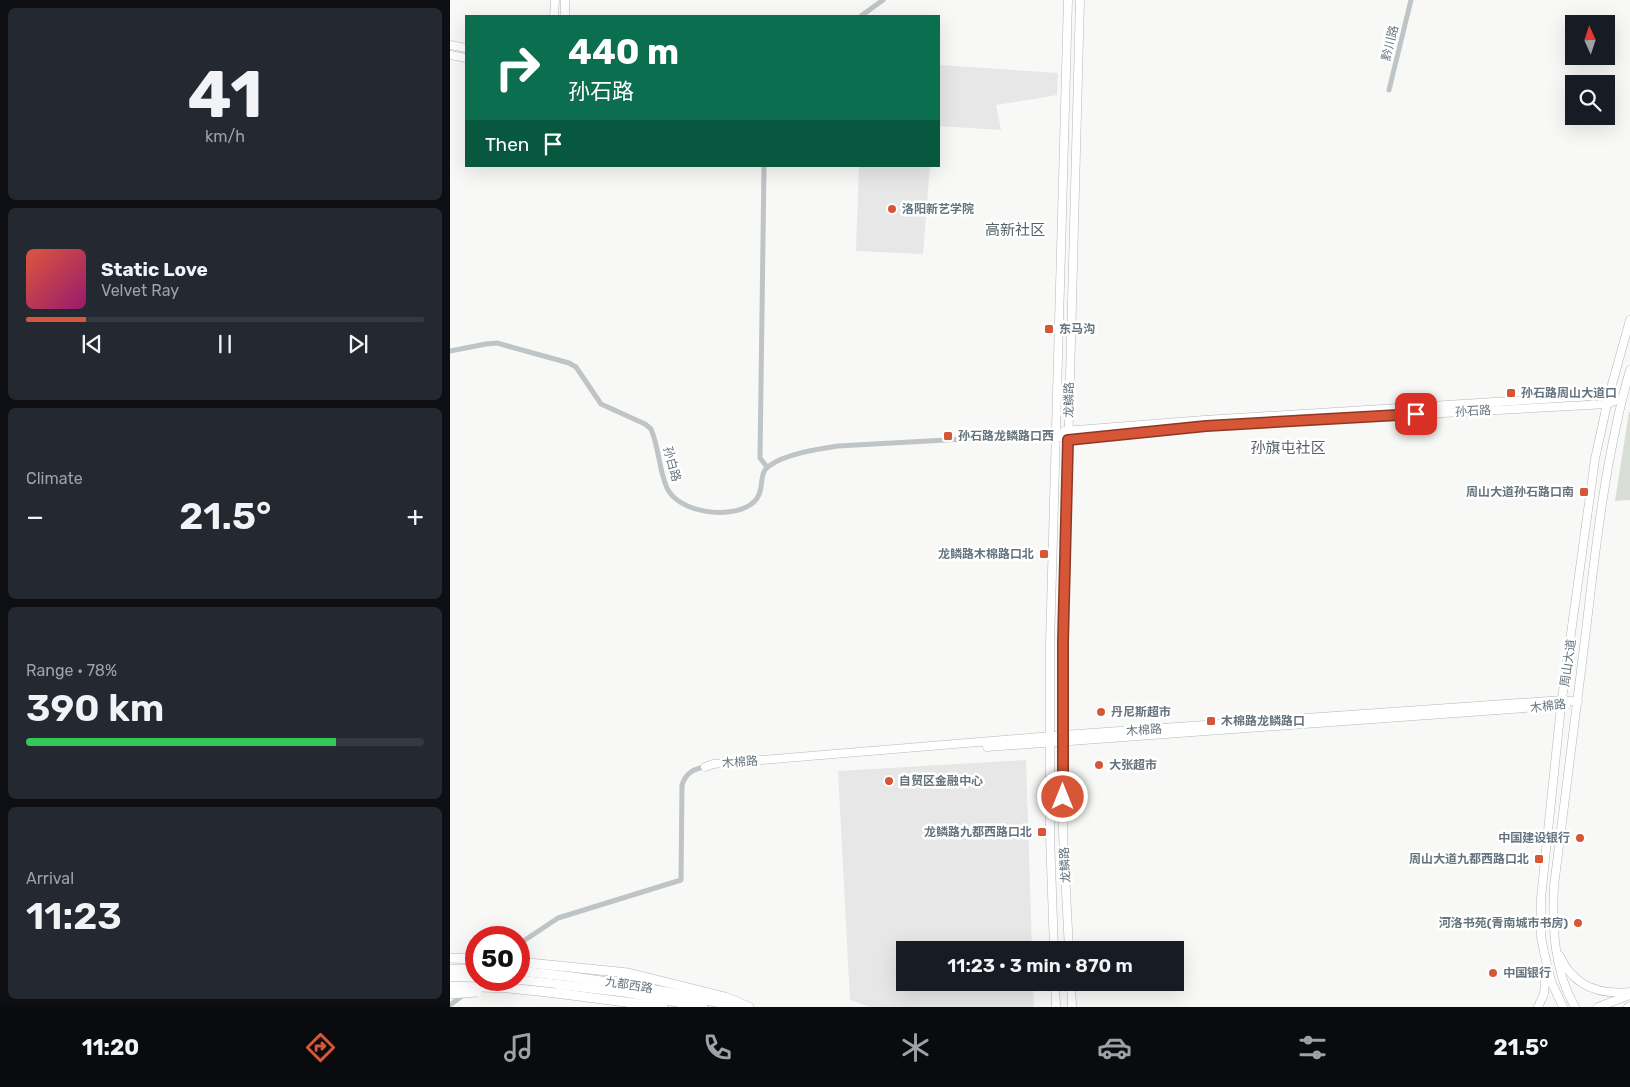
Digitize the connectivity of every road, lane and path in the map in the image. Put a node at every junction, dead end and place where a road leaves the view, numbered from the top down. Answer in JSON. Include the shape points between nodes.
{"nodes":[{"id":1,"x":555,"y":0,"type":"edge"},
{"id":2,"x":565,"y":0,"type":"edge"},
{"id":3,"x":883,"y":0,"type":"edge"},
{"id":4,"x":1068,"y":0,"type":"edge"},
{"id":5,"x":1080,"y":0,"type":"edge"},
{"id":6,"x":1411,"y":0,"type":"edge"},
{"id":7,"x":554,"y":15,"type":"edge"},
{"id":8,"x":566,"y":15,"type":"edge"},
{"id":9,"x":862,"y":15,"type":"edge"},
{"id":10,"x":450,"y":45,"type":"edge"},
{"id":11,"x":465,"y":48,"type":"edge"},
{"id":12,"x":450,"y":55,"type":"edge"},
{"id":13,"x":465,"y":58,"type":"edge"},
{"id":14,"x":1388,"y":90,"type":"dead end"},
{"id":15,"x":764,"y":167,"type":"edge"},
{"id":16,"x":1630,"y":320,"type":"edge"},
{"id":17,"x":450,"y":352,"type":"edge"},
{"id":18,"x":1630,"y":370,"type":"edge"},
{"id":19,"x":1608,"y":395,"type":"junction"},
{"id":20,"x":1626,"y":398,"type":"edge"},
{"id":21,"x":1607,"y":404,"type":"junction"},
{"id":22,"x":1068,"y":429,"type":"junction"},
{"id":23,"x":1055,"y":434,"type":"junction"},
{"id":24,"x":1068,"y":440,"type":"junction"},
{"id":25,"x":767,"y":467,"type":"junction"},
{"id":26,"x":1578,"y":702,"type":"junction"},
{"id":27,"x":1562,"y":703,"type":"junction"},
{"id":28,"x":1063,"y":739,"type":"junction"},
{"id":29,"x":1050,"y":740,"type":"junction"},
{"id":30,"x":705,"y":767,"type":"joint"},
{"id":31,"x":530,"y":937,"type":"edge"},
{"id":32,"x":1054,"y":941,"type":"edge"},
{"id":33,"x":1069,"y":941,"type":"edge"},
{"id":34,"x":1555,"y":944,"type":"junction"},
{"id":35,"x":1544,"y":952,"type":"junction"},
{"id":36,"x":450,"y":958,"type":"edge"},
{"id":37,"x":465,"y":959,"type":"edge"},
{"id":38,"x":530,"y":963,"type":"edge"},
{"id":39,"x":450,"y":969,"type":"edge"},
{"id":40,"x":465,"y":969,"type":"edge"},
{"id":41,"x":530,"y":973,"type":"edge"},
{"id":42,"x":450,"y":977,"type":"edge"},
{"id":43,"x":465,"y":978,"type":"edge"},
{"id":44,"x":530,"y":981,"type":"edge"},
{"id":45,"x":450,"y":986,"type":"edge"},
{"id":46,"x":624,"y":988,"type":"junction"},
{"id":47,"x":467,"y":991,"type":"edge"},
{"id":48,"x":1055,"y":991,"type":"edge"},
{"id":49,"x":1071,"y":991,"type":"edge"},
{"id":50,"x":556,"y":993,"type":"junction"},
{"id":51,"x":450,"y":994,"type":"edge"},
{"id":52,"x":1630,"y":994,"type":"edge"},
{"id":53,"x":450,"y":1005,"type":"edge"},
{"id":54,"x":663,"y":1007,"type":"edge"},
{"id":55,"x":703,"y":1007,"type":"edge"},
{"id":56,"x":738,"y":1007,"type":"edge"},
{"id":57,"x":749,"y":1007,"type":"edge"},
{"id":58,"x":1056,"y":1007,"type":"edge"},
{"id":59,"x":1072,"y":1007,"type":"edge"},
{"id":60,"x":1538,"y":1007,"type":"edge"},
{"id":61,"x":1563,"y":1007,"type":"edge"},
{"id":62,"x":1575,"y":1007,"type":"edge"},
{"id":63,"x":1598,"y":1007,"type":"edge"}],
"edges":[{"from":1,"to":7,"type":"main road"},
{"from":2,"to":8,"type":"main road"},
{"from":3,"to":9,"type":"street"},
{"from":4,"to":23,"type":"main road","name":"龙鳞路"},
{"from":5,"to":22,"type":"main road","name":"龙鳞路"},
{"from":6,"to":14,"type":"street","name":"黔川路"},
{"from":10,"to":11,"type":"main road"},
{"from":12,"to":13,"type":"main road"},
{"from":15,"to":25,"type":"street","via":[[760,458]]},
{"from":16,"to":19,"type":"main road","name":"周山大道"},
{"from":17,"to":25,"type":"street","name":"孙白路","via":[[497,343],[576,366],[601,404],[651,429],[666,488],[681,503],[694,508],[725,513],[744,508],[760,493],[763,472]]},
{"from":18,"to":20,"type":"main road","name":"周山大道"},
{"from":19,"to":20,"type":"main road","name":"孙石路"},
{"from":19,"to":21,"type":"main road","name":"周山大道"},
{"from":19,"to":22,"type":"main road","name":"孙石路"},
{"from":20,"to":21,"type":"main road","name":"孙石路"},
{"from":20,"to":26,"type":"main road","name":"周山大道","via":[[1609,460]]},
{"from":21,"to":24,"type":"main road","name":"孙石路","via":[[1206,426]]},
{"from":21,"to":27,"type":"main road","name":"周山大道","via":[[1595,459]]},
{"from":22,"to":23,"type":"main road","name":"孙石路"},
{"from":22,"to":24,"type":"main road","name":"龙鳞路"},
{"from":23,"to":24,"type":"main road"},
{"from":23,"to":25,"type":"street","via":[[838,446],[810,450]]},
{"from":23,"to":29,"type":"main road","name":"龙鳞路"},
{"from":24,"to":28,"type":"main road","name":"龙鳞路"},
{"from":26,"to":27,"type":"main road","name":"木棉路"},
{"from":26,"to":34,"type":"main road","name":"周山大道","via":[[1554,886]]},
{"from":27,"to":28,"type":"main road","name":"木棉路"},
{"from":27,"to":35,"type":"main road","name":"周山大道","via":[[1540,898]]},
{"from":28,"to":29,"type":"main road","name":"木棉路"},
{"from":28,"to":33,"type":"main road","name":"龙鳞路","via":[[1063,834]]},
{"from":29,"to":30,"type":"main road","name":"木棉路"},
{"from":29,"to":32,"type":"main road","name":"龙鳞路"},
{"from":30,"to":31,"type":"street","via":[[690,772],[682,785],[681,880],[558,918]]},
{"from":34,"to":52,"type":"main road","via":[[1567,969],[1578,981],[1604,992]]},
{"from":34,"to":62,"type":"main road","name":"周山大道","via":[[1561,974]]},
{"from":35,"to":60,"type":"main road","via":[[1544,994]]},
{"from":35,"to":61,"type":"main road","name":"周山大道","via":[[1555,992]]},
{"from":36,"to":37,"type":"highway"},
{"from":38,"to":57,"type":"highway","via":[[628,973],[725,997]]},
{"from":39,"to":40,"type":"highway"},
{"from":41,"to":46,"type":"highway","name":"九都西路"},
{"from":42,"to":43,"type":"highway"},
{"from":44,"to":46,"type":"highway"},
{"from":45,"to":50,"type":"highway","bridge":true},
{"from":46,"to":55,"type":"highway","name":"九都西路"},
{"from":46,"to":56,"type":"highway","name":"九都西路","via":[[682,994]]},
{"from":47,"to":53,"type":"street"},
{"from":48,"to":58,"type":"main road"},
{"from":49,"to":59,"type":"main road"},
{"from":50,"to":51,"type":"highway","bridge":true,"via":[[496,991]]},
{"from":50,"to":54,"type":"highway"},
{"from":52,"to":63,"type":"main road"}]}
